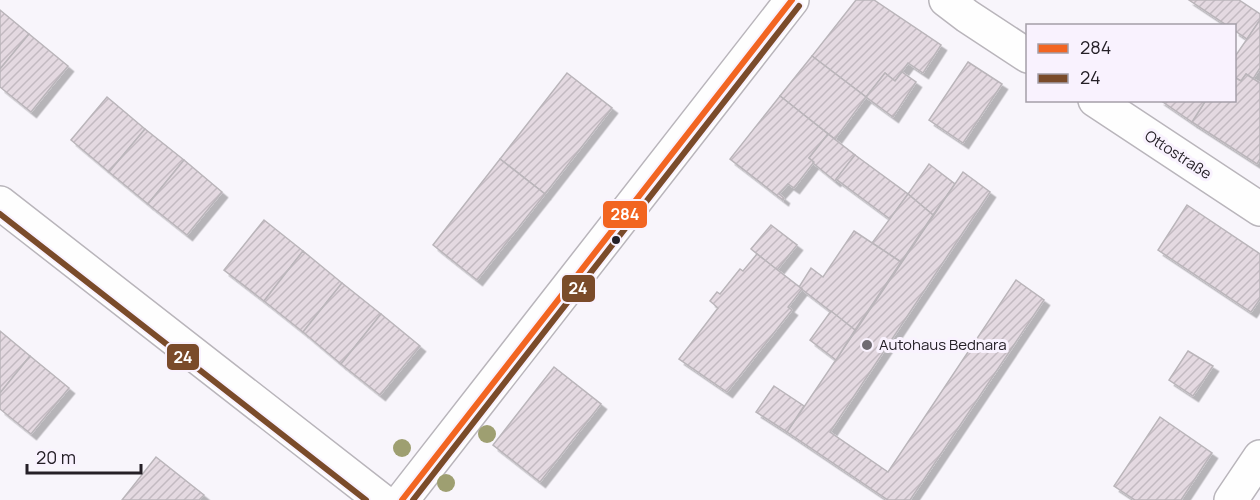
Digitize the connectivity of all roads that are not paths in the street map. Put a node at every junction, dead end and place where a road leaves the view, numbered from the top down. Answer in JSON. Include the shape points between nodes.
{"nodes":[{"id":1,"x":792,"y":0,"type":"edge"},
{"id":2,"x":946,"y":0,"type":"edge"},
{"id":3,"x":1026,"y":55,"type":"edge"},
{"id":4,"x":1098,"y":102,"type":"edge"},
{"id":5,"x":0,"y":203,"type":"edge"},
{"id":6,"x":1260,"y":209,"type":"edge"},
{"id":7,"x":1260,"y":457,"type":"edge"},
{"id":8,"x":381,"y":500,"type":"edge"},
{"id":9,"x":402,"y":500,"type":"edge"},
{"id":10,"x":1231,"y":500,"type":"edge"}],
"edges":[{"from":1,"to":9,"type":"street"},
{"from":2,"to":3,"type":"street"},
{"from":4,"to":6,"type":"street","name":"Ottostraße"},
{"from":5,"to":8,"type":"street"},
{"from":7,"to":10,"type":"street"}]}
